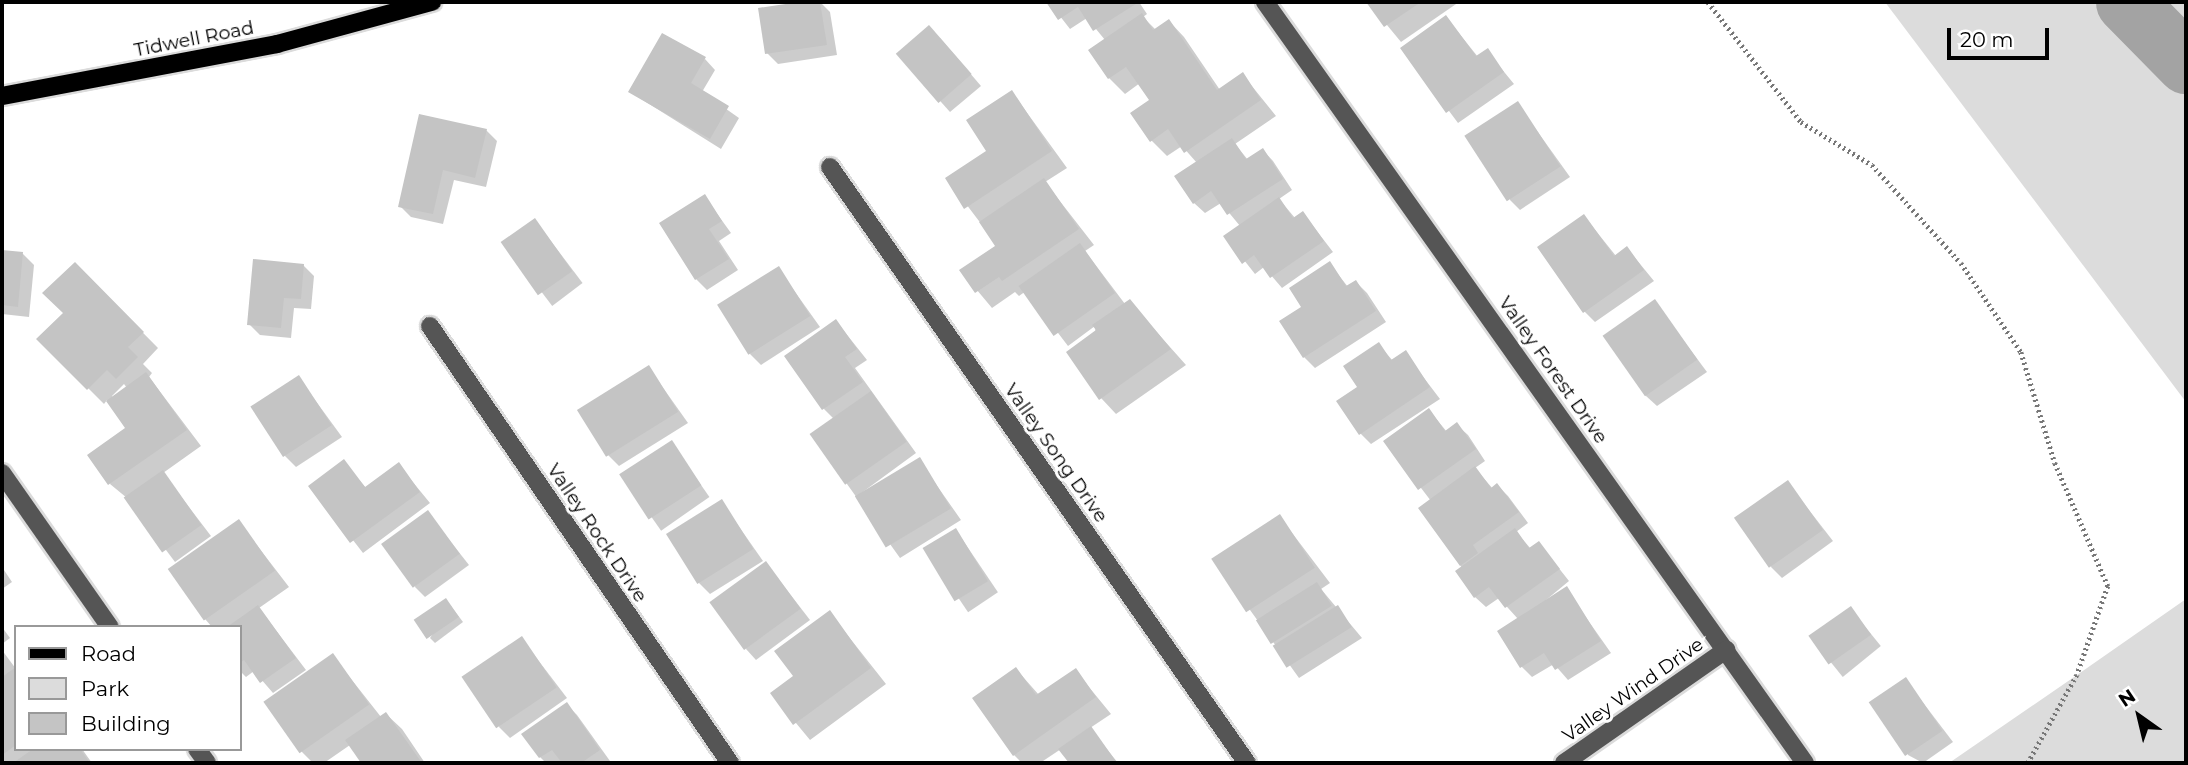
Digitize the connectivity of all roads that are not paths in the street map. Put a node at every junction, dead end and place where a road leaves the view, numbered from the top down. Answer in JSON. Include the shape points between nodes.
{"nodes":[{"id":1,"x":412,"y":2,"type":"edge"},
{"id":2,"x":432,"y":2,"type":"edge"},
{"id":3,"x":1265,"y":2,"type":"edge"},
{"id":4,"x":391,"y":13,"type":"junction"},
{"id":5,"x":2,"y":96,"type":"edge"},
{"id":6,"x":831,"y":167,"type":"dead end"},
{"id":7,"x":430,"y":326,"type":"dead end"},
{"id":8,"x":2,"y":472,"type":"edge"},
{"id":9,"x":109,"y":625,"type":"edge"},
{"id":10,"x":1726,"y":650,"type":"junction"},
{"id":11,"x":730,"y":763,"type":"edge"},
{"id":12,"x":1247,"y":763,"type":"edge"},
{"id":13,"x":1564,"y":763,"type":"edge"},
{"id":14,"x":1805,"y":763,"type":"edge"}],
"edges":[{"from":1,"to":4,"type":"main road","name":"Tidwell Road"},
{"from":2,"to":4,"type":"main road","name":"Tidwell Road"},
{"from":3,"to":10,"type":"street","name":"Valley Forest Drive"},
{"from":4,"to":5,"type":"main road","name":"Tidwell Road","via":[[276,44]]},
{"from":6,"to":12,"type":"street","name":"Valley Song Drive"},
{"from":7,"to":11,"type":"street","name":"Valley Rock Drive"},
{"from":8,"to":9,"type":"street"},
{"from":10,"to":13,"type":"street","name":"Valley Wind Drive"},
{"from":10,"to":14,"type":"street","name":"Valley Forest Drive"}]}
